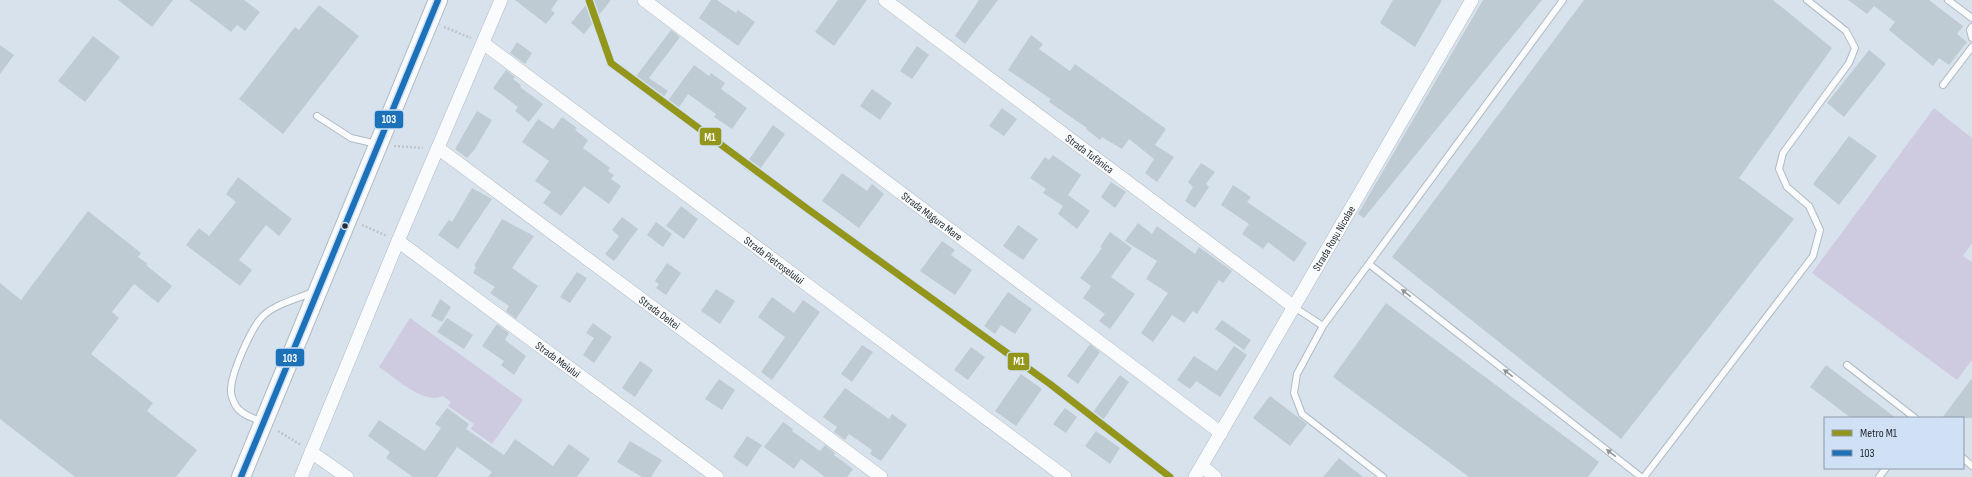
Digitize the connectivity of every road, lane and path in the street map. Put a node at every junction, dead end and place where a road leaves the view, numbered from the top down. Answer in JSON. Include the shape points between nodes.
{"nodes":[{"id":1,"x":438,"y":0,"type":"edge"},
{"id":2,"x":501,"y":0,"type":"edge"},
{"id":3,"x":644,"y":0,"type":"edge"},
{"id":4,"x":885,"y":0,"type":"edge"},
{"id":5,"x":1472,"y":0,"type":"edge"},
{"id":6,"x":1562,"y":0,"type":"edge"},
{"id":7,"x":1807,"y":0,"type":"edge"},
{"id":8,"x":1948,"y":0,"type":"edge"},
{"id":9,"x":1972,"y":18,"type":"edge"},
{"id":10,"x":428,"y":23,"type":"junction"},
{"id":11,"x":1972,"y":27,"type":"edge"},
{"id":12,"x":1972,"y":38,"type":"edge"},
{"id":13,"x":483,"y":43,"type":"junction"},
{"id":14,"x":1972,"y":47,"type":"edge"},
{"id":15,"x":1943,"y":85,"type":"dead end"},
{"id":16,"x":317,"y":116,"type":"dead end"},
{"id":17,"x":379,"y":144,"type":"junction"},
{"id":18,"x":438,"y":148,"type":"junction"},
{"id":19,"x":348,"y":218,"type":"junction"},
{"id":20,"x":398,"y":241,"type":"junction"},
{"id":21,"x":1369,"y":264,"type":"junction"},
{"id":22,"x":318,"y":290,"type":"junction"},
{"id":23,"x":1294,"y":307,"type":"junction"},
{"id":24,"x":1323,"y":326,"type":"junction"},
{"id":25,"x":1847,"y":364,"type":"dead end"},
{"id":26,"x":1915,"y":417,"type":"edge"},
{"id":27,"x":264,"y":422,"type":"junction"},
{"id":28,"x":1221,"y":433,"type":"junction"},
{"id":29,"x":311,"y":452,"type":"junction"},
{"id":30,"x":1964,"y":459,"type":"edge"},
{"id":31,"x":1972,"y":466,"type":"edge"},
{"id":32,"x":1885,"y":469,"type":"edge"},
{"id":33,"x":1198,"y":472,"type":"edge"},
{"id":34,"x":241,"y":477,"type":"edge"},
{"id":35,"x":301,"y":477,"type":"edge"},
{"id":36,"x":347,"y":477,"type":"edge"},
{"id":37,"x":717,"y":477,"type":"edge"},
{"id":38,"x":881,"y":477,"type":"edge"},
{"id":39,"x":1065,"y":477,"type":"edge"},
{"id":40,"x":1215,"y":477,"type":"edge"},
{"id":41,"x":1383,"y":477,"type":"edge"},
{"id":42,"x":1641,"y":477,"type":"edge"},
{"id":43,"x":1644,"y":477,"type":"edge"},
{"id":44,"x":1879,"y":477,"type":"edge"}],
"edges":[{"from":1,"to":10,"type":"main road"},
{"from":2,"to":13,"type":"street"},
{"from":3,"to":28,"type":"street","name":"Strada Măgura Mare"},
{"from":4,"to":23,"type":"street","name":"Strada Tufănica"},
{"from":5,"to":23,"type":"street","name":"Strada Roșu Nicolae"},
{"from":6,"to":21,"type":"lane"},
{"from":7,"to":43,"type":"lane","via":[[1846,31],[1855,48],[1849,63],[1783,153],[1780,164],[1779,169],[1787,188],[1809,206],[1820,230],[1812,256]]},
{"from":8,"to":9,"type":"lane"},
{"from":10,"to":13,"type":"path","via":[[453,29]]},
{"from":10,"to":17,"type":"main road"},
{"from":11,"to":12,"type":"lane"},
{"from":13,"to":18,"type":"street"},
{"from":13,"to":39,"type":"street","name":"Strada Pietroșelului"},
{"from":14,"to":15,"type":"lane"},
{"from":16,"to":17,"type":"lane","via":[[351,138]]},
{"from":17,"to":18,"type":"path"},
{"from":17,"to":19,"type":"main road"},
{"from":18,"to":20,"type":"street"},
{"from":18,"to":38,"type":"street","name":"Strada Deltei"},
{"from":19,"to":20,"type":"path"},
{"from":19,"to":22,"type":"main road"},
{"from":20,"to":29,"type":"street"},
{"from":20,"to":37,"type":"street","name":"Strada Meiului"},
{"from":21,"to":24,"type":"lane"},
{"from":42,"to":21,"type":"lane","one_way":true},
{"from":22,"to":27,"type":"main road"},
{"from":22,"to":27,"type":"lane","via":[[262,316],[246,343],[233,375],[231,393],[236,408]]},
{"from":23,"to":24,"type":"lane"},
{"from":23,"to":28,"type":"street","name":"Strada Roșu Nicolae"},
{"from":24,"to":41,"type":"lane","via":[[1297,374],[1294,393],[1302,414]]},
{"from":25,"to":26,"type":"lane"},
{"from":27,"to":29,"type":"path"},
{"from":27,"to":34,"type":"main road"},
{"from":28,"to":33,"type":"street","name":"Strada Roșu Nicolae"},
{"from":29,"to":35,"type":"street"},
{"from":29,"to":36,"type":"street"},
{"from":30,"to":31,"type":"lane"},
{"from":32,"to":44,"type":"lane"},
{"from":33,"to":40,"type":"street"}]}
